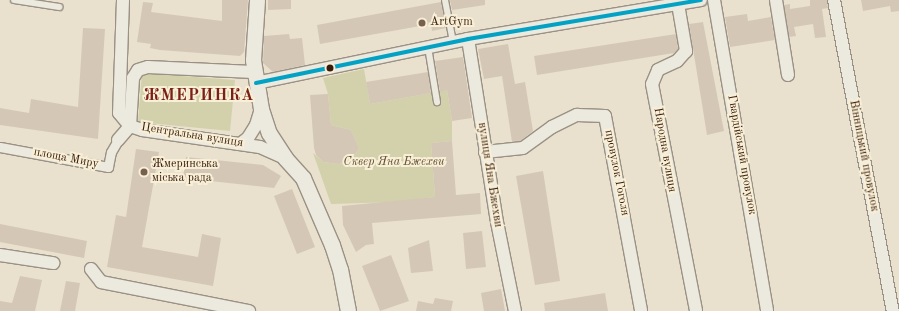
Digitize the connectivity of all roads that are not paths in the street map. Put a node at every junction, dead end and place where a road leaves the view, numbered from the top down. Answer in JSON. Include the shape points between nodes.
{"nodes":[{"id":1,"x":14,"y":0,"type":"edge"},
{"id":2,"x":123,"y":0,"type":"edge"},
{"id":3,"x":257,"y":0,"type":"edge"},
{"id":4,"x":445,"y":0,"type":"edge"},
{"id":5,"x":701,"y":0,"type":"edge"},
{"id":6,"x":714,"y":0,"type":"edge"},
{"id":7,"x":776,"y":0,"type":"edge"},
{"id":8,"x":834,"y":0,"type":"edge"},
{"id":9,"x":678,"y":4,"type":"junction"},
{"id":10,"x":59,"y":7,"type":"dead end"},
{"id":11,"x":468,"y":38,"type":"junction"},
{"id":12,"x":453,"y":42,"type":"junction"},
{"id":13,"x":428,"y":47,"type":"junction"},
{"id":14,"x":788,"y":75,"type":"dead end"},
{"id":15,"x":255,"y":78,"type":"junction"},
{"id":16,"x":437,"y":102,"type":"dead end"},
{"id":17,"x":261,"y":109,"type":"junction"},
{"id":18,"x":130,"y":126,"type":"junction"},
{"id":19,"x":118,"y":140,"type":"joint"},
{"id":20,"x":240,"y":144,"type":"junction"},
{"id":21,"x":0,"y":146,"type":"edge"},
{"id":22,"x":485,"y":152,"type":"junction"},
{"id":23,"x":285,"y":158,"type":"junction"},
{"id":24,"x":0,"y":255,"type":"edge"},
{"id":25,"x":53,"y":263,"type":"dead end"},
{"id":26,"x":91,"y":269,"type":"dead end"},
{"id":27,"x":249,"y":311,"type":"edge"},
{"id":28,"x":348,"y":311,"type":"edge"},
{"id":29,"x":515,"y":311,"type":"edge"},
{"id":30,"x":641,"y":311,"type":"edge"},
{"id":31,"x":696,"y":311,"type":"edge"},
{"id":32,"x":767,"y":311,"type":"edge"},
{"id":33,"x":893,"y":311,"type":"edge"}],
"edges":[{"from":1,"to":10,"type":"lane"},
{"from":2,"to":18,"type":"street","name":"Центральна вулиця","via":[[119,113]]},
{"from":3,"to":15,"type":"street"},
{"from":4,"to":12,"type":"lane"},
{"from":5,"to":9,"type":"street"},
{"from":6,"to":32,"type":"street","name":"Гвардійський провулок"},
{"from":7,"to":14,"type":"street"},
{"from":8,"to":33,"type":"street","name":"Вінницький провулок"},
{"from":9,"to":11,"type":"street"},
{"from":9,"to":31,"type":"street","name":"Народна вулиця","via":[[686,51],[677,61],[658,70],[652,84],[667,172]]},
{"from":11,"to":12,"type":"street"},
{"from":11,"to":22,"type":"street","name":"вулиця Яна Бжехви"},
{"from":12,"to":13,"type":"street"},
{"from":13,"to":15,"type":"street"},
{"from":13,"to":16,"type":"lane"},
{"from":15,"to":17,"type":"street"},
{"from":15,"to":18,"type":"street","via":[[148,67],[138,70],[132,78]]},
{"from":17,"to":20,"type":"street","via":[[256,125],[248,138]]},
{"from":17,"to":23,"type":"street","via":[[269,133]]},
{"from":18,"to":19,"type":"street","name":"площа Миру"},
{"from":18,"to":20,"type":"street","name":"Центральна вулиця","via":[[142,130]]},
{"from":19,"to":21,"type":"street","name":"площа Миру","via":[[111,152],[108,167]]},
{"from":20,"to":23,"type":"street","name":"Центральна вулиця","via":[[260,147]]},
{"from":22,"to":29,"type":"street","name":"вулиця Яна Бжехви"},
{"from":22,"to":30,"type":"street","name":"провулок Гоголя","via":[[523,148],[552,127],[577,115],[605,116]]},
{"from":23,"to":28,"type":"street","via":[[303,178],[332,245],[340,269]]},
{"from":24,"to":25,"type":"street"},
{"from":26,"to":27,"type":"street","via":[[101,282]]}]}
